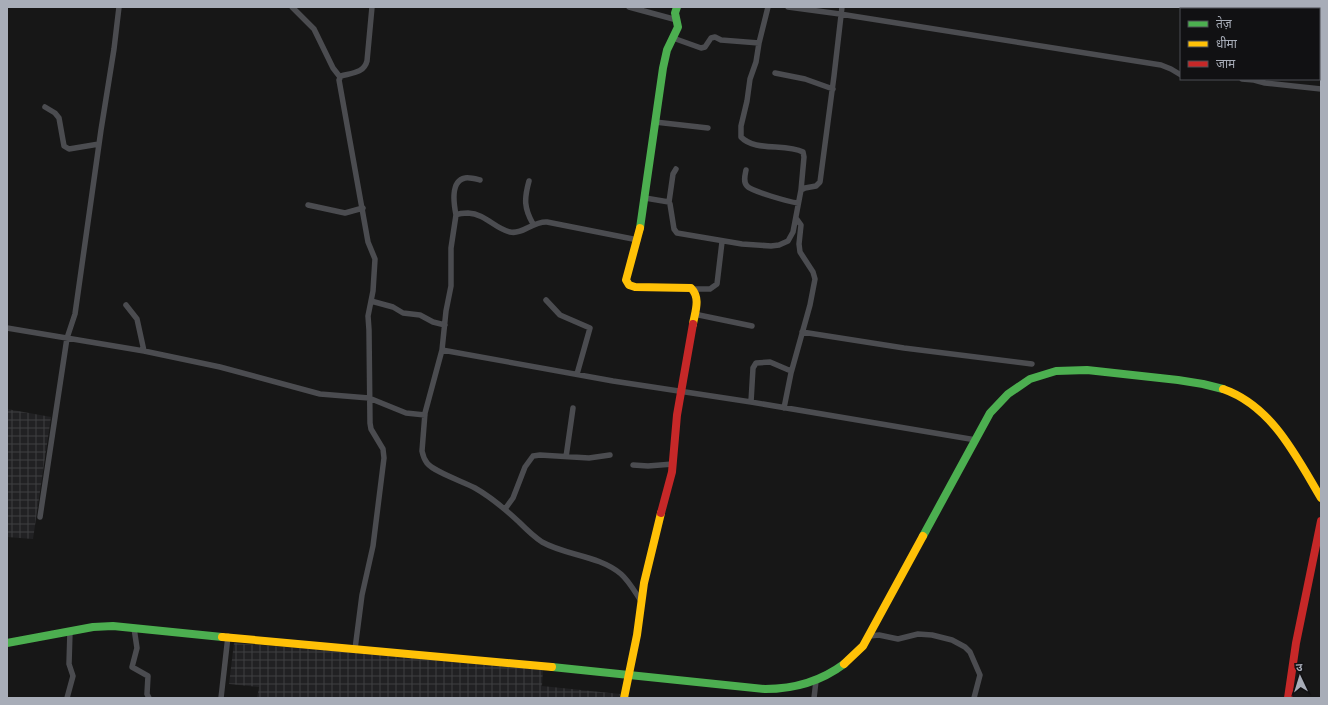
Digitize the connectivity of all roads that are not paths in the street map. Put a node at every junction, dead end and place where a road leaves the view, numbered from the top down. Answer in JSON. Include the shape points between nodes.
{"nodes":[{"id":1,"x":119,"y":7,"type":"edge"},
{"id":2,"x":292,"y":7,"type":"edge"},
{"id":3,"x":372,"y":7,"type":"edge"},
{"id":4,"x":629,"y":7,"type":"edge"},
{"id":5,"x":677,"y":7,"type":"edge"},
{"id":6,"x":768,"y":7,"type":"edge"},
{"id":7,"x":788,"y":7,"type":"edge"},
{"id":8,"x":842,"y":7,"type":"edge"},
{"id":9,"x":840,"y":14,"type":"junction"},
{"id":10,"x":677,"y":20,"type":"junction"},
{"id":11,"x":673,"y":38,"type":"junction"},
{"id":12,"x":759,"y":43,"type":"junction"},
{"id":13,"x":775,"y":73,"type":"dead end"},
{"id":14,"x":1180,"y":74,"type":"edge"},
{"id":15,"x":340,"y":77,"type":"junction"},
{"id":16,"x":1254,"y":80,"type":"edge"},
{"id":17,"x":833,"y":89,"type":"junction"},
{"id":18,"x":1321,"y":89,"type":"edge"},
{"id":19,"x":44,"y":108,"type":"dead end"},
{"id":20,"x":655,"y":122,"type":"junction"},
{"id":21,"x":708,"y":128,"type":"dead end"},
{"id":22,"x":99,"y":147,"type":"junction"},
{"id":23,"x":676,"y":169,"type":"dead end"},
{"id":24,"x":746,"y":170,"type":"dead end"},
{"id":25,"x":480,"y":180,"type":"dead end"},
{"id":26,"x":529,"y":181,"type":"dead end"},
{"id":27,"x":800,"y":190,"type":"junction"},
{"id":28,"x":645,"y":198,"type":"junction"},
{"id":29,"x":669,"y":202,"type":"junction"},
{"id":30,"x":798,"y":203,"type":"junction"},
{"id":31,"x":308,"y":205,"type":"dead end"},
{"id":32,"x":363,"y":208,"type":"junction"},
{"id":33,"x":456,"y":215,"type":"junction"},
{"id":34,"x":796,"y":218,"type":"junction"},
{"id":35,"x":533,"y":224,"type":"junction"},
{"id":36,"x":638,"y":240,"type":"junction"},
{"id":37,"x":722,"y":242,"type":"junction"},
{"id":38,"x":694,"y":289,"type":"junction"},
{"id":39,"x":546,"y":300,"type":"dead end"},
{"id":40,"x":371,"y":301,"type":"junction"},
{"id":41,"x":126,"y":305,"type":"dead end"},
{"id":42,"x":694,"y":314,"type":"junction"},
{"id":43,"x":445,"y":325,"type":"junction"},
{"id":44,"x":752,"y":326,"type":"dead end"},
{"id":45,"x":7,"y":328,"type":"edge"},
{"id":46,"x":802,"y":332,"type":"junction"},
{"id":47,"x":67,"y":338,"type":"junction"},
{"id":48,"x":442,"y":350,"type":"junction"},
{"id":49,"x":144,"y":351,"type":"junction"},
{"id":50,"x":1032,"y":364,"type":"dead end"},
{"id":51,"x":791,"y":371,"type":"junction"},
{"id":52,"x":577,"y":374,"type":"junction"},
{"id":53,"x":681,"y":392,"type":"junction"},
{"id":54,"x":369,"y":398,"type":"junction"},
{"id":55,"x":751,"y":402,"type":"junction"},
{"id":56,"x":573,"y":408,"type":"dead end"},
{"id":57,"x":784,"y":408,"type":"junction"},
{"id":58,"x":425,"y":415,"type":"junction"},
{"id":59,"x":976,"y":440,"type":"junction"},
{"id":60,"x":610,"y":455,"type":"dead end"},
{"id":61,"x":566,"y":457,"type":"junction"},
{"id":62,"x":673,"y":464,"type":"junction"},
{"id":63,"x":633,"y":465,"type":"dead end"},
{"id":64,"x":1321,"y":498,"type":"edge"},
{"id":65,"x":505,"y":509,"type":"junction"},
{"id":66,"x":40,"y":517,"type":"dead end"},
{"id":67,"x":1321,"y":521,"type":"edge"},
{"id":68,"x":641,"y":601,"type":"junction"},
{"id":69,"x":134,"y":628,"type":"junction"},
{"id":70,"x":70,"y":631,"type":"junction"},
{"id":71,"x":228,"y":636,"type":"junction"},
{"id":72,"x":869,"y":636,"type":"junction"},
{"id":73,"x":7,"y":643,"type":"edge"},
{"id":74,"x":354,"y":647,"type":"junction"},
{"id":75,"x":629,"y":674,"type":"junction"},
{"id":76,"x":816,"y":681,"type":"junction"},
{"id":77,"x":67,"y":698,"type":"edge"},
{"id":78,"x":149,"y":698,"type":"edge"},
{"id":79,"x":221,"y":698,"type":"edge"},
{"id":80,"x":624,"y":698,"type":"edge"},
{"id":81,"x":814,"y":698,"type":"edge"},
{"id":82,"x":974,"y":698,"type":"edge"},
{"id":83,"x":1288,"y":698,"type":"edge"}],
"edges":[{"from":1,"to":22,"type":"street"},
{"from":2,"to":15,"type":"street","via":[[314,29]]},
{"from":3,"to":15,"type":"street","via":[[365,68]]},
{"from":4,"to":10,"type":"street"},
{"from":5,"to":10,"type":"street"},
{"from":6,"to":12,"type":"street"},
{"from":7,"to":9,"type":"street"},
{"from":8,"to":9,"type":"street"},
{"from":9,"to":14,"type":"street","via":[[1161,65]]},
{"from":9,"to":17,"type":"street"},
{"from":10,"to":11,"type":"street","via":[[678,26]]},
{"from":11,"to":12,"type":"street","via":[[701,48],[710,38],[715,37],[722,40]]},
{"from":11,"to":20,"type":"street","via":[[663,68]]},
{"from":12,"to":27,"type":"street","via":[[741,126],[741,137],[755,144],[803,152]]},
{"from":13,"to":17,"type":"street","via":[[805,79]]},
{"from":15,"to":32,"type":"street"},
{"from":16,"to":18,"type":"street"},
{"from":17,"to":27,"type":"street","via":[[820,182],[816,186]]},
{"from":19,"to":22,"type":"street","via":[[59,118],[66,148]]},
{"from":20,"to":21,"type":"street"},
{"from":20,"to":28,"type":"street"},
{"from":22,"to":47,"type":"street","via":[[75,314]]},
{"from":23,"to":29,"type":"street"},
{"from":24,"to":30,"type":"street","via":[[747,187]]},
{"from":25,"to":33,"type":"street","via":[[465,178],[457,185],[454,196]]},
{"from":26,"to":35,"type":"street","via":[[525,202]]},
{"from":27,"to":30,"type":"street"},
{"from":28,"to":29,"type":"street"},
{"from":28,"to":36,"type":"street"},
{"from":29,"to":37,"type":"street","via":[[677,233]]},
{"from":30,"to":34,"type":"street"},
{"from":31,"to":32,"type":"street","via":[[344,213]]},
{"from":32,"to":40,"type":"street","via":[[368,242],[375,259]]},
{"from":33,"to":35,"type":"street","via":[[478,214],[510,232],[519,231]]},
{"from":33,"to":43,"type":"street","via":[[451,248],[452,280]]},
{"from":34,"to":37,"type":"street","via":[[788,241],[779,245]]},
{"from":34,"to":46,"type":"street","via":[[801,225],[800,252],[815,279]]},
{"from":35,"to":36,"type":"street","via":[[547,222]]},
{"from":36,"to":38,"type":"street","via":[[626,277],[630,286]]},
{"from":37,"to":38,"type":"street","via":[[717,284],[710,288]]},
{"from":38,"to":42,"type":"street","via":[[697,295]]},
{"from":39,"to":52,"type":"street","via":[[560,315],[590,328]]},
{"from":40,"to":43,"type":"street"},
{"from":40,"to":54,"type":"street","via":[[368,322]]},
{"from":41,"to":49,"type":"street","via":[[137,319]]},
{"from":42,"to":44,"type":"street"},
{"from":42,"to":53,"type":"street"},
{"from":43,"to":48,"type":"street"},
{"from":45,"to":47,"type":"street"},
{"from":46,"to":50,"type":"street"},
{"from":46,"to":51,"type":"street"},
{"from":47,"to":49,"type":"street"},
{"from":47,"to":66,"type":"street"},
{"from":48,"to":52,"type":"street"},
{"from":48,"to":58,"type":"street"},
{"from":49,"to":54,"type":"street","via":[[320,394]]},
{"from":51,"to":55,"type":"street","via":[[770,362],[756,363],[752,372]]},
{"from":51,"to":57,"type":"street"},
{"from":52,"to":53,"type":"street"},
{"from":53,"to":55,"type":"street"},
{"from":53,"to":62,"type":"street"},
{"from":54,"to":58,"type":"street","via":[[406,413]]},
{"from":54,"to":74,"type":"street","via":[[371,429],[383,449],[384,458],[373,546]]},
{"from":55,"to":57,"type":"street"},
{"from":56,"to":61,"type":"street"},
{"from":57,"to":59,"type":"street"},
{"from":58,"to":65,"type":"street","via":[[422,451],[426,462],[475,488]]},
{"from":59,"to":64,"type":"street","via":[[990,413],[1004,397],[1047,372],[1091,371],[1197,383],[1232,394],[1267,417],[1289,444]]},
{"from":59,"to":72,"type":"street"},
{"from":60,"to":61,"type":"street","via":[[590,458]]},
{"from":61,"to":65,"type":"street","via":[[533,456]]},
{"from":62,"to":63,"type":"street"},
{"from":62,"to":68,"type":"street"},
{"from":65,"to":68,"type":"street","via":[[541,541],[599,561],[615,570],[622,575]]},
{"from":67,"to":83,"type":"street","via":[[1296,643]]},
{"from":68,"to":75,"type":"street"},
{"from":69,"to":70,"type":"street","via":[[99,626]]},
{"from":69,"to":71,"type":"street"},
{"from":69,"to":78,"type":"street","via":[[137,648],[132,667],[148,676]]},
{"from":70,"to":73,"type":"street"},
{"from":70,"to":77,"type":"street","via":[[69,664],[73,676]]},
{"from":71,"to":74,"type":"street"},
{"from":71,"to":79,"type":"street"},
{"from":72,"to":76,"type":"street","via":[[848,662]]},
{"from":72,"to":82,"type":"street","via":[[879,635],[898,639],[922,634],[958,643],[970,652],[980,673]]},
{"from":74,"to":75,"type":"street"},
{"from":75,"to":76,"type":"street","via":[[777,690]]},
{"from":75,"to":80,"type":"street"},
{"from":76,"to":81,"type":"street"}]}
